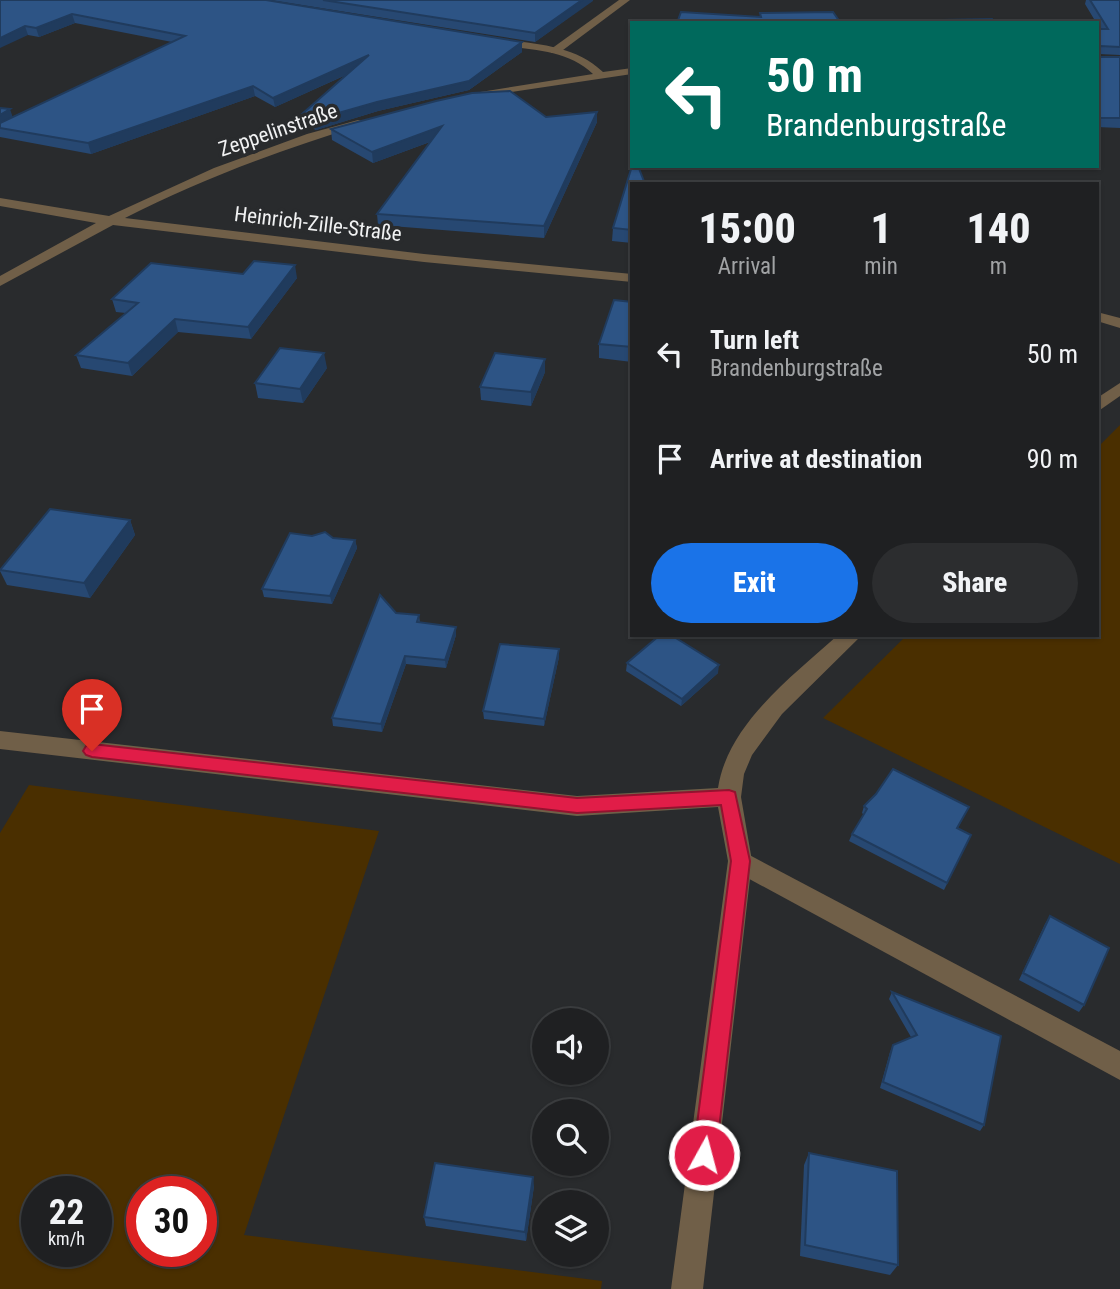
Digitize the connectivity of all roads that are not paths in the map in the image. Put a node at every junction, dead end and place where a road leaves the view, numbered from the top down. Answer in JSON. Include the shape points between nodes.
{"nodes":[{"id":1,"x":625,"y":0,"type":"edge"},
{"id":2,"x":486,"y":40,"type":"edge"},
{"id":3,"x":555,"y":51,"type":"junction"},
{"id":4,"x":630,"y":71,"type":"edge"},
{"id":5,"x":600,"y":75,"type":"junction"},
{"id":6,"x":457,"y":99,"type":"edge"},
{"id":7,"x":370,"y":120,"type":"edge"},
{"id":8,"x":0,"y":202,"type":"edge"},
{"id":9,"x":109,"y":220,"type":"junction"},
{"id":10,"x":630,"y":278,"type":"edge"},
{"id":11,"x":0,"y":282,"type":"edge"},
{"id":12,"x":1099,"y":317,"type":"edge"},
{"id":13,"x":1120,"y":323,"type":"edge"},
{"id":14,"x":1120,"y":388,"type":"edge"},
{"id":15,"x":1099,"y":405,"type":"edge"},
{"id":16,"x":850,"y":637,"type":"edge"},
{"id":17,"x":0,"y":740,"type":"edge"},
{"id":18,"x":729,"y":797,"type":"junction"},
{"id":19,"x":740,"y":861,"type":"junction"},
{"id":20,"x":1120,"y":1066,"type":"edge"},
{"id":21,"x":687,"y":1289,"type":"edge"}],
"edges":[{"from":1,"to":3,"type":"street"},
{"from":2,"to":3,"type":"street"},
{"from":3,"to":5,"type":"street","via":[[585,61]]},
{"from":4,"to":5,"type":"street"},
{"from":5,"to":6,"type":"street"},
{"from":7,"to":9,"type":"street","name":"Zeppelinstraße","via":[[226,167]]},
{"from":8,"to":9,"type":"street","name":"Heinrich-Zille-Straße"},
{"from":9,"to":10,"type":"street","name":"Heinrich-Zille-Straße"},
{"from":9,"to":11,"type":"street","name":"Zeppelinstraße"},
{"from":12,"to":13,"type":"street"},
{"from":14,"to":15,"type":"street"},
{"from":16,"to":18,"type":"street","via":[[744,744],[732,768]]},
{"from":17,"to":18,"type":"street","via":[[577,806]]},
{"from":18,"to":19,"type":"street"},
{"from":19,"to":20,"type":"street"},
{"from":19,"to":21,"type":"street"}]}
